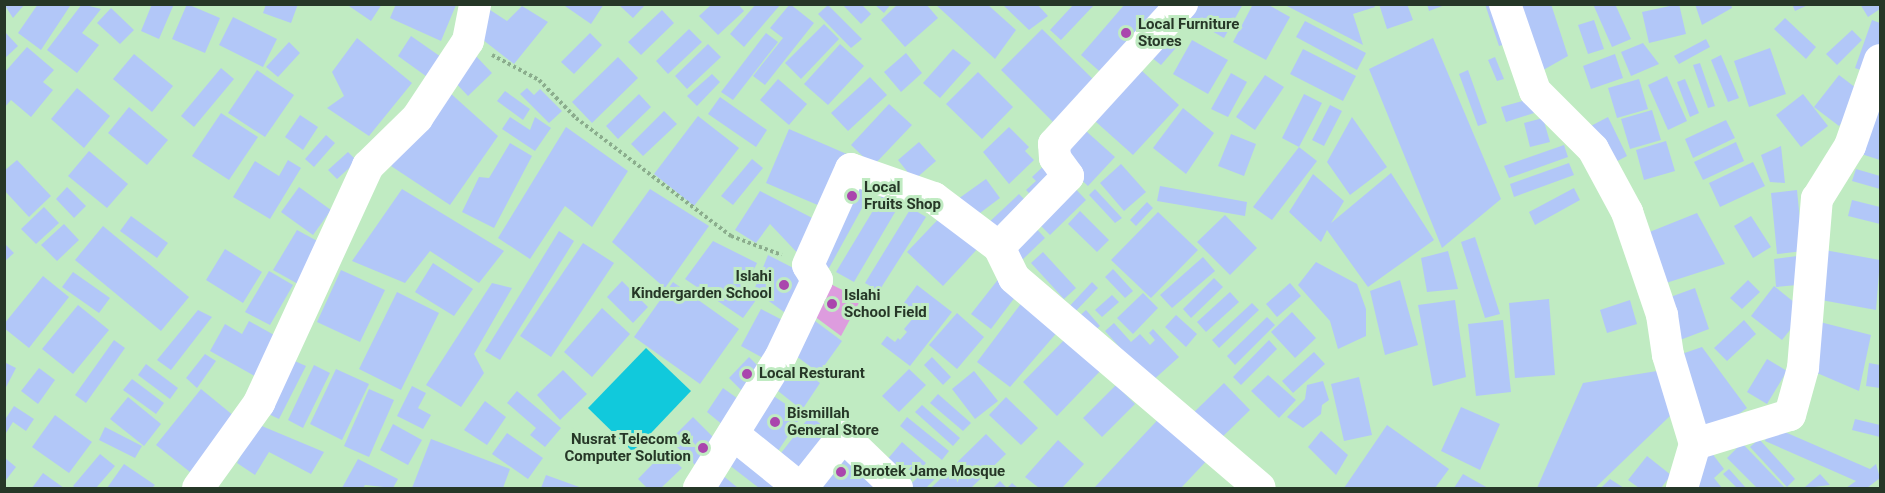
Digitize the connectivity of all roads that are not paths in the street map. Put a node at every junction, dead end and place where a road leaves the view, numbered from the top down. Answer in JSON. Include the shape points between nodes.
{"nodes":[{"id":1,"x":476,"y":4,"type":"edge"},
{"id":2,"x":1182,"y":4,"type":"edge"},
{"id":3,"x":1505,"y":4,"type":"edge"},
{"id":4,"x":1881,"y":60,"type":"edge"},
{"id":5,"x":999,"y":248,"type":"junction"},
{"id":6,"x":734,"y":434,"type":"junction"},
{"id":7,"x":1695,"y":444,"type":"junction"},
{"id":8,"x":198,"y":489,"type":"edge"},
{"id":9,"x":699,"y":489,"type":"edge"},
{"id":10,"x":801,"y":489,"type":"edge"},
{"id":11,"x":897,"y":489,"type":"edge"},
{"id":12,"x":1260,"y":489,"type":"edge"},
{"id":13,"x":1682,"y":489,"type":"edge"}],
"edges":[{"from":1,"to":8,"type":"street","via":[[468,41],[417,118],[369,166],[259,403]]},
{"from":2,"to":5,"type":"street","via":[[1054,144],[1055,158],[1068,176]]},
{"from":3,"to":7,"type":"street","via":[[1535,92],[1593,149],[1627,212],[1662,315],[1668,355]]},
{"from":4,"to":7,"type":"street","via":[[1850,146],[1817,199],[1803,368],[1790,415]]},
{"from":5,"to":6,"type":"street","via":[[934,198],[851,169],[808,265],[817,280],[780,358]]},
{"from":5,"to":12,"type":"street","via":[[1014,278]]},
{"from":6,"to":9,"type":"street"},
{"from":6,"to":10,"type":"street"},
{"from":7,"to":13,"type":"street"},
{"from":10,"to":11,"type":"street","via":[[843,436]]}]}
